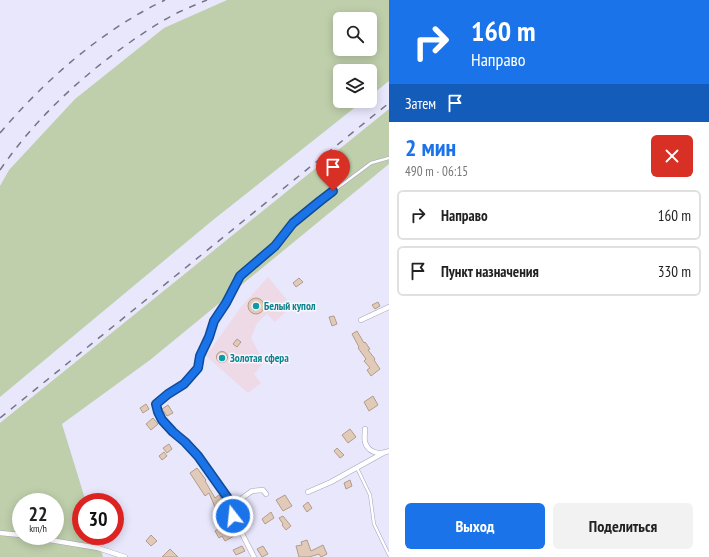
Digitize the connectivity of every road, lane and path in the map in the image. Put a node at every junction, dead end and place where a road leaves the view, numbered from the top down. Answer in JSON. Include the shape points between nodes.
{"nodes":[{"id":1,"x":389,"y":158,"type":"edge"},
{"id":2,"x":389,"y":308,"type":"edge"},
{"id":3,"x":361,"y":320,"type":"dead end"},
{"id":4,"x":209,"y":337,"type":"joint"},
{"id":5,"x":365,"y":429,"type":"dead end"},
{"id":6,"x":387,"y":452,"type":"edge"},
{"id":7,"x":356,"y":468,"type":"junction"},
{"id":8,"x":308,"y":492,"type":"dead end"},
{"id":9,"x":266,"y":494,"type":"dead end"},
{"id":10,"x":232,"y":504,"type":"junction"},
{"id":11,"x":0,"y":533,"type":"edge"},
{"id":12,"x":12,"y":534,"type":"edge"},
{"id":13,"x":64,"y":542,"type":"edge"},
{"id":14,"x":389,"y":555,"type":"edge"},
{"id":15,"x":125,"y":557,"type":"edge"},
{"id":16,"x":254,"y":557,"type":"edge"}],
"edges":[{"from":1,"to":4,"type":"lane","via":[[371,163],[293,223],[275,246],[240,276],[214,321]]},
{"from":2,"to":3,"type":"street"},
{"from":4,"to":10,"type":"street","via":[[200,356],[198,368],[184,384],[156,404],[162,420],[198,456]]},
{"from":5,"to":6,"type":"street","via":[[364,441],[368,449],[374,452]]},
{"from":6,"to":7,"type":"street"},
{"from":7,"to":8,"type":"street"},
{"from":7,"to":14,"type":"lane","via":[[370,495],[374,524]]},
{"from":9,"to":10,"type":"street","via":[[263,490],[252,491]]},
{"from":10,"to":16,"type":"street","via":[[233,516]]},
{"from":11,"to":12,"type":"street"},
{"from":13,"to":15,"type":"street","via":[[98,548]]}]}
